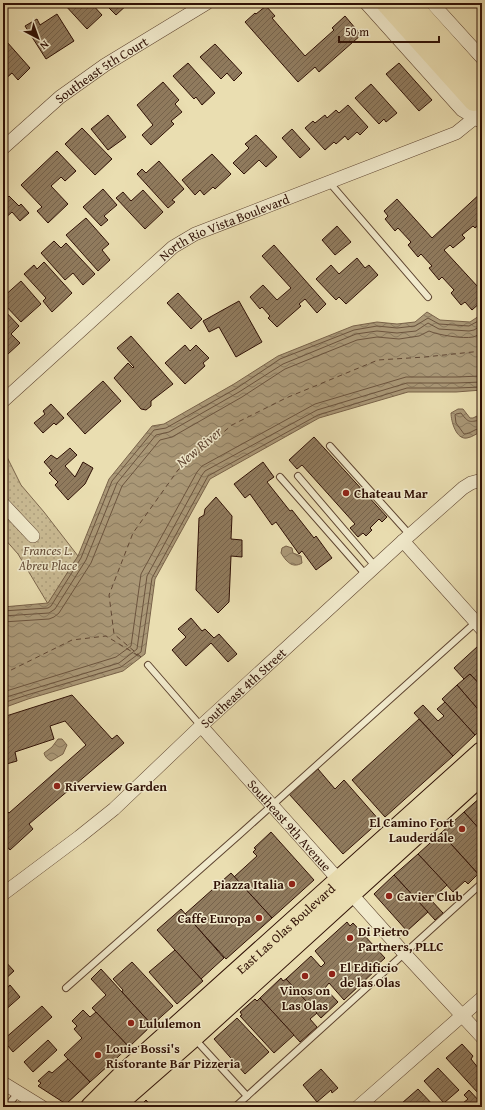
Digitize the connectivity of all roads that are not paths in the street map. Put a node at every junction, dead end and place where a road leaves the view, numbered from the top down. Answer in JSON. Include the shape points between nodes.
{"nodes":[{"id":1,"x":207,"y":3,"type":"edge"},
{"id":2,"x":366,"y":3,"type":"edge"},
{"id":3,"x":386,"y":3,"type":"edge"},
{"id":4,"x":410,"y":3,"type":"edge"},
{"id":5,"x":432,"y":3,"type":"edge"},
{"id":6,"x":482,"y":58,"type":"edge"},
{"id":7,"x":479,"y":107,"type":"edge"},
{"id":8,"x":3,"y":148,"type":"edge"},
{"id":9,"x":329,"y":182,"type":"junction"},
{"id":10,"x":428,"y":297,"type":"dead end"},
{"id":11,"x":3,"y":401,"type":"edge"},
{"id":12,"x":330,"y":446,"type":"dead end"},
{"id":13,"x":298,"y":476,"type":"dead end"},
{"id":14,"x":280,"y":477,"type":"dead end"},
{"id":15,"x":482,"y":480,"type":"edge"},
{"id":16,"x":3,"y":504,"type":"edge"},
{"id":17,"x":33,"y":536,"type":"dead end"},
{"id":18,"x":407,"y":538,"type":"junction"},
{"id":19,"x":371,"y":570,"type":"junction"},
{"id":20,"x":479,"y":625,"type":"edge"},
{"id":21,"x":148,"y":665,"type":"dead end"},
{"id":22,"x":201,"y":726,"type":"junction"},
{"id":23,"x":482,"y":752,"type":"edge"},
{"id":24,"x":482,"y":774,"type":"edge"},
{"id":25,"x":272,"y":805,"type":"junction"},
{"id":26,"x":482,"y":883,"type":"edge"},
{"id":27,"x":346,"y":886,"type":"junction"},
{"id":28,"x":3,"y":894,"type":"edge"},
{"id":29,"x":405,"y":954,"type":"junction"},
{"id":30,"x":66,"y":988,"type":"dead end"},
{"id":31,"x":482,"y":998,"type":"edge"},
{"id":32,"x":462,"y":1015,"type":"junction"},
{"id":33,"x":193,"y":1037,"type":"junction"},
{"id":34,"x":482,"y":1037,"type":"edge"},
{"id":35,"x":3,"y":1083,"type":"edge"},
{"id":36,"x":19,"y":1092,"type":"junction"},
{"id":37,"x":247,"y":1096,"type":"junction"},
{"id":38,"x":7,"y":1106,"type":"edge"},
{"id":39,"x":42,"y":1107,"type":"edge"},
{"id":40,"x":91,"y":1107,"type":"edge"},
{"id":41,"x":113,"y":1107,"type":"edge"},
{"id":42,"x":235,"y":1107,"type":"edge"},
{"id":43,"x":358,"y":1107,"type":"edge"}],
"edges":[{"from":1,"to":8,"type":"street","name":"Southeast 5th Court","via":[[92,74],[60,97]]},
{"from":2,"to":7,"type":"street","via":[[462,110]]},
{"from":3,"to":7,"type":"main road"},
{"from":4,"to":7,"type":"main road"},
{"from":5,"to":6,"type":"street"},
{"from":7,"to":9,"type":"street","name":"North Rio Vista Boulevard","via":[[456,133]]},
{"from":9,"to":10,"type":"lane"},
{"from":9,"to":11,"type":"street","name":"North Rio Vista Boulevard","via":[[195,234],[172,247]]},
{"from":12,"to":18,"type":"lane"},
{"from":13,"to":19,"type":"lane"},
{"from":14,"to":19,"type":"lane"},
{"from":15,"to":18,"type":"street","name":"Southeast 4th Street","via":[[463,488]]},
{"from":16,"to":17,"type":"street"},
{"from":18,"to":19,"type":"street","name":"Southeast 4th Street"},
{"from":18,"to":20,"type":"street"},
{"from":19,"to":22,"type":"street","name":"Southeast 4th Street"},
{"from":20,"to":25,"type":"lane"},
{"from":21,"to":22,"type":"lane","name":"Southeast 9th Avenue"},
{"from":22,"to":25,"type":"street","name":"Southeast 9th Avenue"},
{"from":22,"to":28,"type":"street","name":"Southeast 4th Street","via":[[114,809]]},
{"from":23,"to":27,"type":"main road","name":"East Las Olas Boulevard"},
{"from":24,"to":27,"type":"main road","name":"East Las Olas Boulevard"},
{"from":25,"to":27,"type":"street","name":"Southeast 9th Avenue"},
{"from":25,"to":30,"type":"lane"},
{"from":26,"to":29,"type":"lane"},
{"from":27,"to":29,"type":"street","name":"Southeast 9th Avenue"},
{"from":27,"to":33,"type":"main road","name":"East Las Olas Boulevard"},
{"from":27,"to":40,"type":"main road","name":"East Las Olas Boulevard","via":[[126,1072]]},
{"from":29,"to":32,"type":"street","name":"Southeast 9th Avenue"},
{"from":29,"to":37,"type":"lane"},
{"from":31,"to":32,"type":"street"},
{"from":32,"to":34,"type":"street","name":"Southeast 9th Avenue"},
{"from":32,"to":43,"type":"street"},
{"from":33,"to":37,"type":"lane"},
{"from":33,"to":41,"type":"main road","name":"East Las Olas Boulevard"},
{"from":35,"to":36,"type":"street"},
{"from":36,"to":38,"type":"lane"},
{"from":36,"to":39,"type":"street"},
{"from":37,"to":42,"type":"lane"}]}
